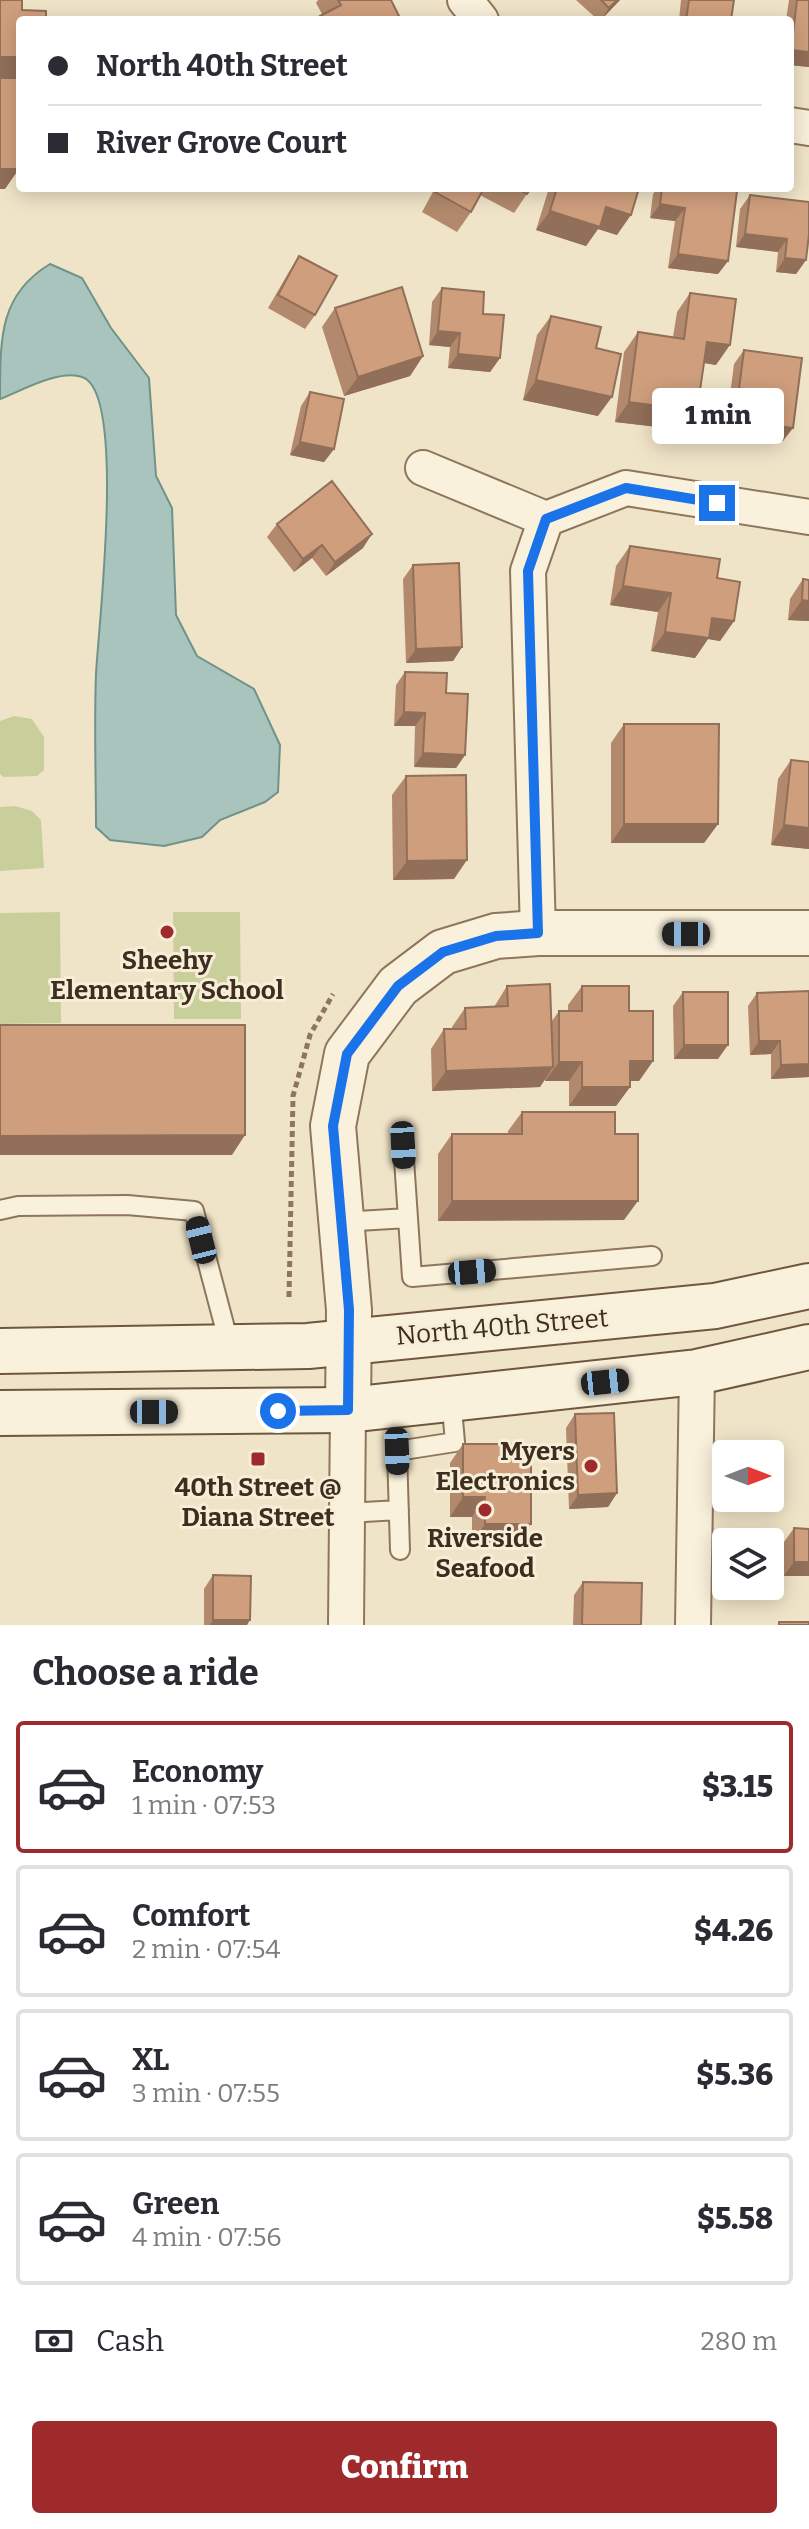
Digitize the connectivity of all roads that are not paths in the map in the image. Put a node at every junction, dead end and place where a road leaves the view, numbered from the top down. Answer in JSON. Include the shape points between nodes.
{"nodes":[{"id":1,"x":465,"y":0,"type":"edge"},
{"id":2,"x":478,"y":16,"type":"edge"},
{"id":3,"x":423,"y":468,"type":"dead end"},
{"id":4,"x":809,"y":517,"type":"edge"},
{"id":5,"x":546,"y":519,"type":"junction"},
{"id":6,"x":538,"y":933,"type":"junction"},
{"id":7,"x":809,"y":933,"type":"edge"},
{"id":8,"x":403,"y":1145,"type":"dead end"},
{"id":9,"x":0,"y":1210,"type":"edge"},
{"id":10,"x":408,"y":1218,"type":"junction"},
{"id":11,"x":341,"y":1222,"type":"junction"},
{"id":12,"x":652,"y":1256,"type":"dead end"},
{"id":13,"x":809,"y":1286,"type":"edge"},
{"id":14,"x":350,"y":1342,"type":"junction"},
{"id":15,"x":230,"y":1347,"type":"junction"},
{"id":16,"x":809,"y":1347,"type":"edge"},
{"id":17,"x":0,"y":1351,"type":"edge"},
{"id":18,"x":697,"y":1372,"type":"junction"},
{"id":19,"x":451,"y":1398,"type":"junction"},
{"id":20,"x":348,"y":1410,"type":"junction"},
{"id":21,"x":0,"y":1413,"type":"edge"},
{"id":22,"x":399,"y":1510,"type":"junction"},
{"id":23,"x":347,"y":1513,"type":"junction"},
{"id":24,"x":400,"y":1550,"type":"dead end"},
{"id":25,"x":346,"y":1625,"type":"edge"},
{"id":26,"x":693,"y":1625,"type":"edge"}],
"edges":[{"from":1,"to":2,"type":"street"},
{"from":3,"to":5,"type":"street"},
{"from":4,"to":5,"type":"street","via":[[626,488]]},
{"from":5,"to":6,"type":"street","via":[[528,571]]},
{"from":6,"to":7,"type":"main road"},
{"from":6,"to":11,"type":"main road","via":[[496,936],[443,952],[398,986],[368,1022],[347,1054],[333,1126]]},
{"from":8,"to":10,"type":"lane"},
{"from":9,"to":15,"type":"lane","via":[[127,1205],[194,1211]]},
{"from":10,"to":11,"type":"lane"},
{"from":10,"to":12,"type":"lane","via":[[412,1277]]},
{"from":11,"to":14,"type":"main road"},
{"from":13,"to":14,"type":"main road","name":"North 40th Street","via":[[715,1306]]},
{"from":14,"to":15,"type":"main road","name":"North 40th Street"},
{"from":14,"to":20,"type":"main road"},
{"from":15,"to":17,"type":"main road","name":"North 40th Street"},
{"from":16,"to":18,"type":"main road"},
{"from":18,"to":19,"type":"main road"},
{"from":18,"to":26,"type":"street"},
{"from":19,"to":20,"type":"main road"},
{"from":19,"to":22,"type":"lane","via":[[455,1442],[397,1451]]},
{"from":20,"to":21,"type":"main road"},
{"from":20,"to":23,"type":"street"},
{"from":22,"to":23,"type":"lane"},
{"from":22,"to":24,"type":"lane"},
{"from":23,"to":25,"type":"street"}]}
